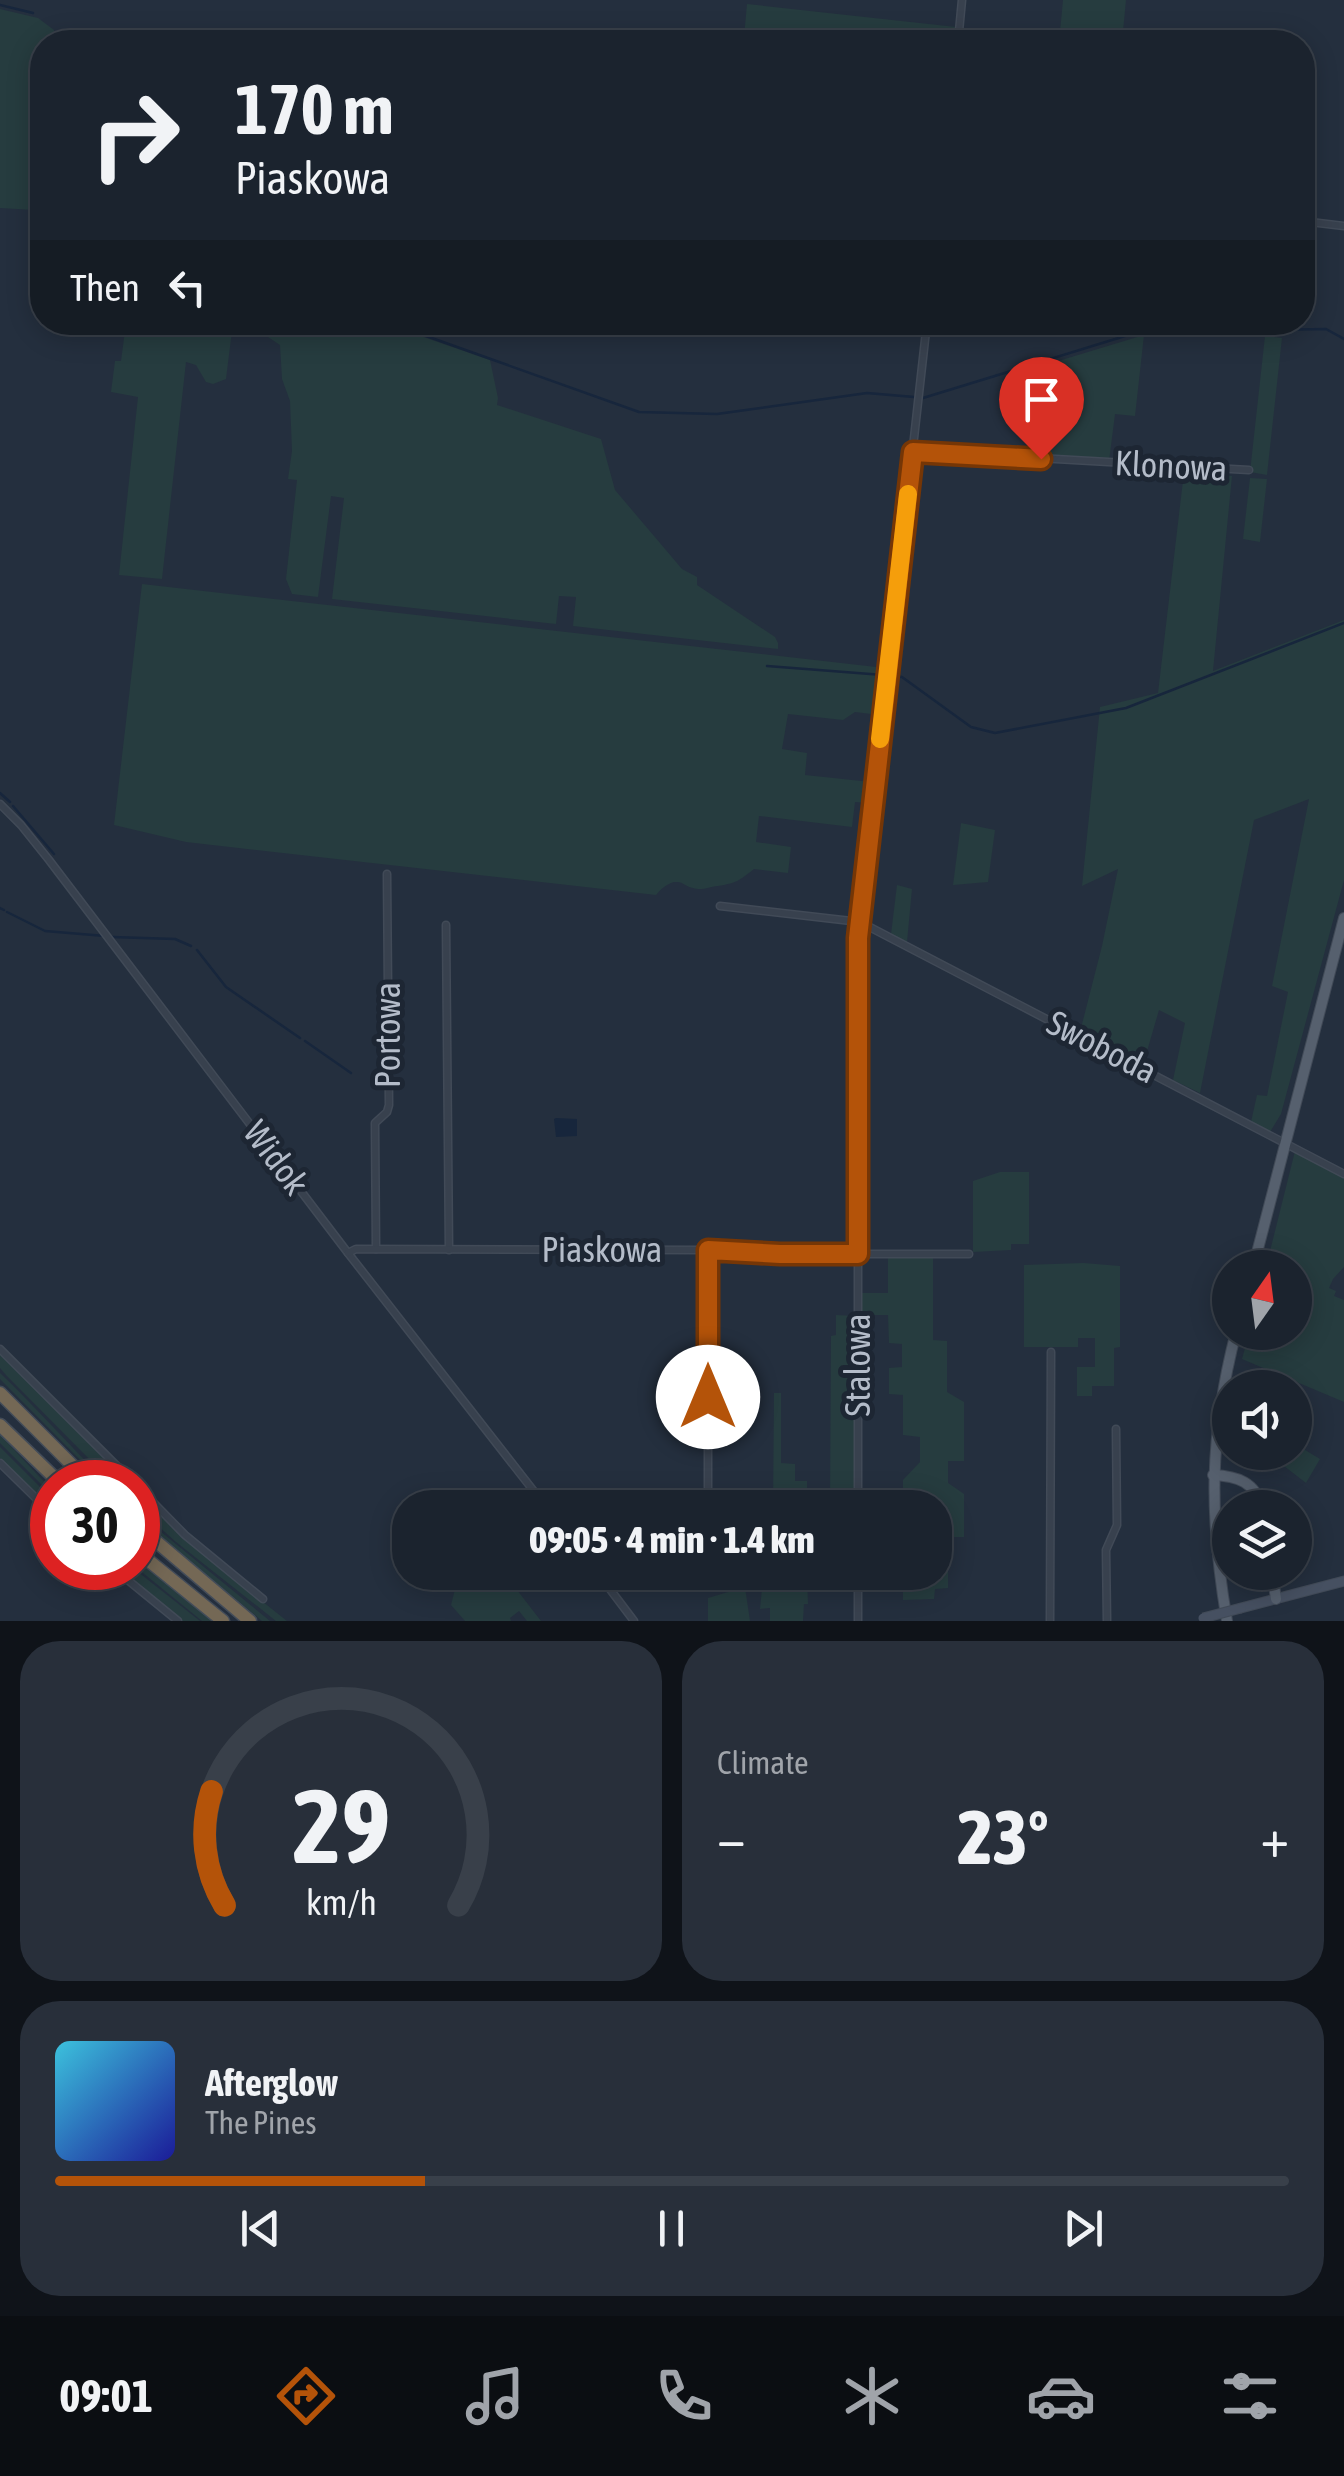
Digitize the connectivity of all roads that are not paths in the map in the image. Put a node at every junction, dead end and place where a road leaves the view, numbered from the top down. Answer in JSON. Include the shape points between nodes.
{"nodes":[{"id":1,"x":962,"y":0,"type":"edge"},
{"id":2,"x":959,"y":30,"type":"edge"},
{"id":3,"x":1315,"y":223,"type":"edge"},
{"id":4,"x":1344,"y":226,"type":"edge"},
{"id":5,"x":926,"y":335,"type":"edge"},
{"id":6,"x":913,"y":452,"type":"junction"},
{"id":7,"x":1249,"y":470,"type":"dead end"},
{"id":8,"x":3,"y":807,"type":"edge"},
{"id":9,"x":387,"y":874,"type":"dead end"},
{"id":10,"x":720,"y":906,"type":"dead end"},
{"id":11,"x":1344,"y":918,"type":"edge"},
{"id":12,"x":860,"y":922,"type":"junction"},
{"id":13,"x":446,"y":925,"type":"dead end"},
{"id":14,"x":1286,"y":1142,"type":"junction"},
{"id":15,"x":1344,"y":1174,"type":"edge"},
{"id":16,"x":376,"y":1250,"type":"junction"},
{"id":17,"x":449,"y":1250,"type":"junction"},
{"id":18,"x":708,"y":1250,"type":"junction"},
{"id":19,"x":1258,"y":1250,"type":"edge"},
{"id":20,"x":348,"y":1253,"type":"junction"},
{"id":21,"x":858,"y":1254,"type":"junction"},
{"id":22,"x":969,"y":1254,"type":"dead end"},
{"id":23,"x":0,"y":1349,"type":"edge"},
{"id":24,"x":1232,"y":1350,"type":"edge"},
{"id":25,"x":1051,"y":1352,"type":"dead end"},
{"id":26,"x":0,"y":1393,"type":"edge"},
{"id":27,"x":0,"y":1425,"type":"edge"},
{"id":28,"x":1116,"y":1429,"type":"dead end"},
{"id":29,"x":36,"y":1460,"type":"edge"},
{"id":30,"x":67,"y":1460,"type":"edge"},
{"id":31,"x":110,"y":1460,"type":"edge"},
{"id":32,"x":0,"y":1463,"type":"edge"},
{"id":33,"x":1213,"y":1475,"type":"junction"},
{"id":34,"x":533,"y":1490,"type":"edge"},
{"id":35,"x":708,"y":1490,"type":"edge"},
{"id":36,"x":858,"y":1490,"type":"edge"},
{"id":37,"x":1255,"y":1490,"type":"edge"},
{"id":38,"x":30,"y":1492,"type":"edge"},
{"id":39,"x":160,"y":1510,"type":"edge"},
{"id":40,"x":160,"y":1545,"type":"edge"},
{"id":41,"x":160,"y":1570,"type":"edge"},
{"id":42,"x":1344,"y":1581,"type":"edge"},
{"id":43,"x":141,"y":1590,"type":"edge"},
{"id":44,"x":611,"y":1590,"type":"edge"},
{"id":45,"x":858,"y":1590,"type":"edge"},
{"id":46,"x":1275,"y":1590,"type":"edge"},
{"id":47,"x":262,"y":1599,"type":"dead end"},
{"id":48,"x":1276,"y":1599,"type":"junction"},
{"id":49,"x":178,"y":1621,"type":"edge"},
{"id":50,"x":223,"y":1621,"type":"edge"},
{"id":51,"x":250,"y":1621,"type":"edge"},
{"id":52,"x":634,"y":1621,"type":"edge"},
{"id":53,"x":858,"y":1621,"type":"edge"},
{"id":54,"x":1050,"y":1621,"type":"edge"},
{"id":55,"x":1108,"y":1621,"type":"edge"},
{"id":56,"x":1191,"y":1621,"type":"edge"},
{"id":57,"x":1226,"y":1621,"type":"edge"}],
"edges":[{"from":1,"to":2,"type":"street"},
{"from":3,"to":4,"type":"street"},
{"from":5,"to":6,"type":"street","name":"Stalowa"},
{"from":6,"to":7,"type":"street","name":"Klonowa"},
{"from":6,"to":12,"type":"street","name":"Stalowa"},
{"from":8,"to":20,"type":"street","name":"Widok"},
{"from":9,"to":16,"type":"street","name":"Portowa","via":[[389,1105],[374,1123]]},
{"from":10,"to":12,"type":"street"},
{"from":11,"to":14,"type":"main road"},
{"from":12,"to":14,"type":"street","name":"Swoboda"},
{"from":12,"to":21,"type":"street","name":"Stalowa"},
{"from":13,"to":17,"type":"street"},
{"from":14,"to":15,"type":"street","name":"Swoboda"},
{"from":14,"to":19,"type":"main road"},
{"from":16,"to":17,"type":"street","name":"Piaskowa"},
{"from":16,"to":20,"type":"street","name":"Piaskowa"},
{"from":17,"to":18,"type":"street","name":"Piaskowa"},
{"from":18,"to":21,"type":"street","name":"Piaskowa"},
{"from":18,"to":35,"type":"street"},
{"from":20,"to":34,"type":"street","name":"Widok"},
{"from":21,"to":22,"type":"street","name":"Piaskowa"},
{"from":21,"to":36,"type":"street","name":"Stalowa"},
{"from":23,"to":31,"type":"street"},
{"from":24,"to":33,"type":"main road"},
{"from":25,"to":54,"type":"street"},
{"from":26,"to":30,"type":"highway"},
{"from":27,"to":29,"type":"highway"},
{"from":28,"to":55,"type":"street"},
{"from":32,"to":38,"type":"street"},
{"from":33,"to":37,"type":"main road","via":[[1234,1477]]},
{"from":33,"to":57,"type":"main road"},
{"from":39,"to":47,"type":"street"},
{"from":40,"to":51,"type":"highway"},
{"from":41,"to":50,"type":"highway"},
{"from":42,"to":48,"type":"main road"},
{"from":43,"to":49,"type":"street"},
{"from":44,"to":52,"type":"street"},
{"from":45,"to":53,"type":"street"},
{"from":46,"to":48,"type":"main road"},
{"from":48,"to":56,"type":"main road","bridge":true}]}
